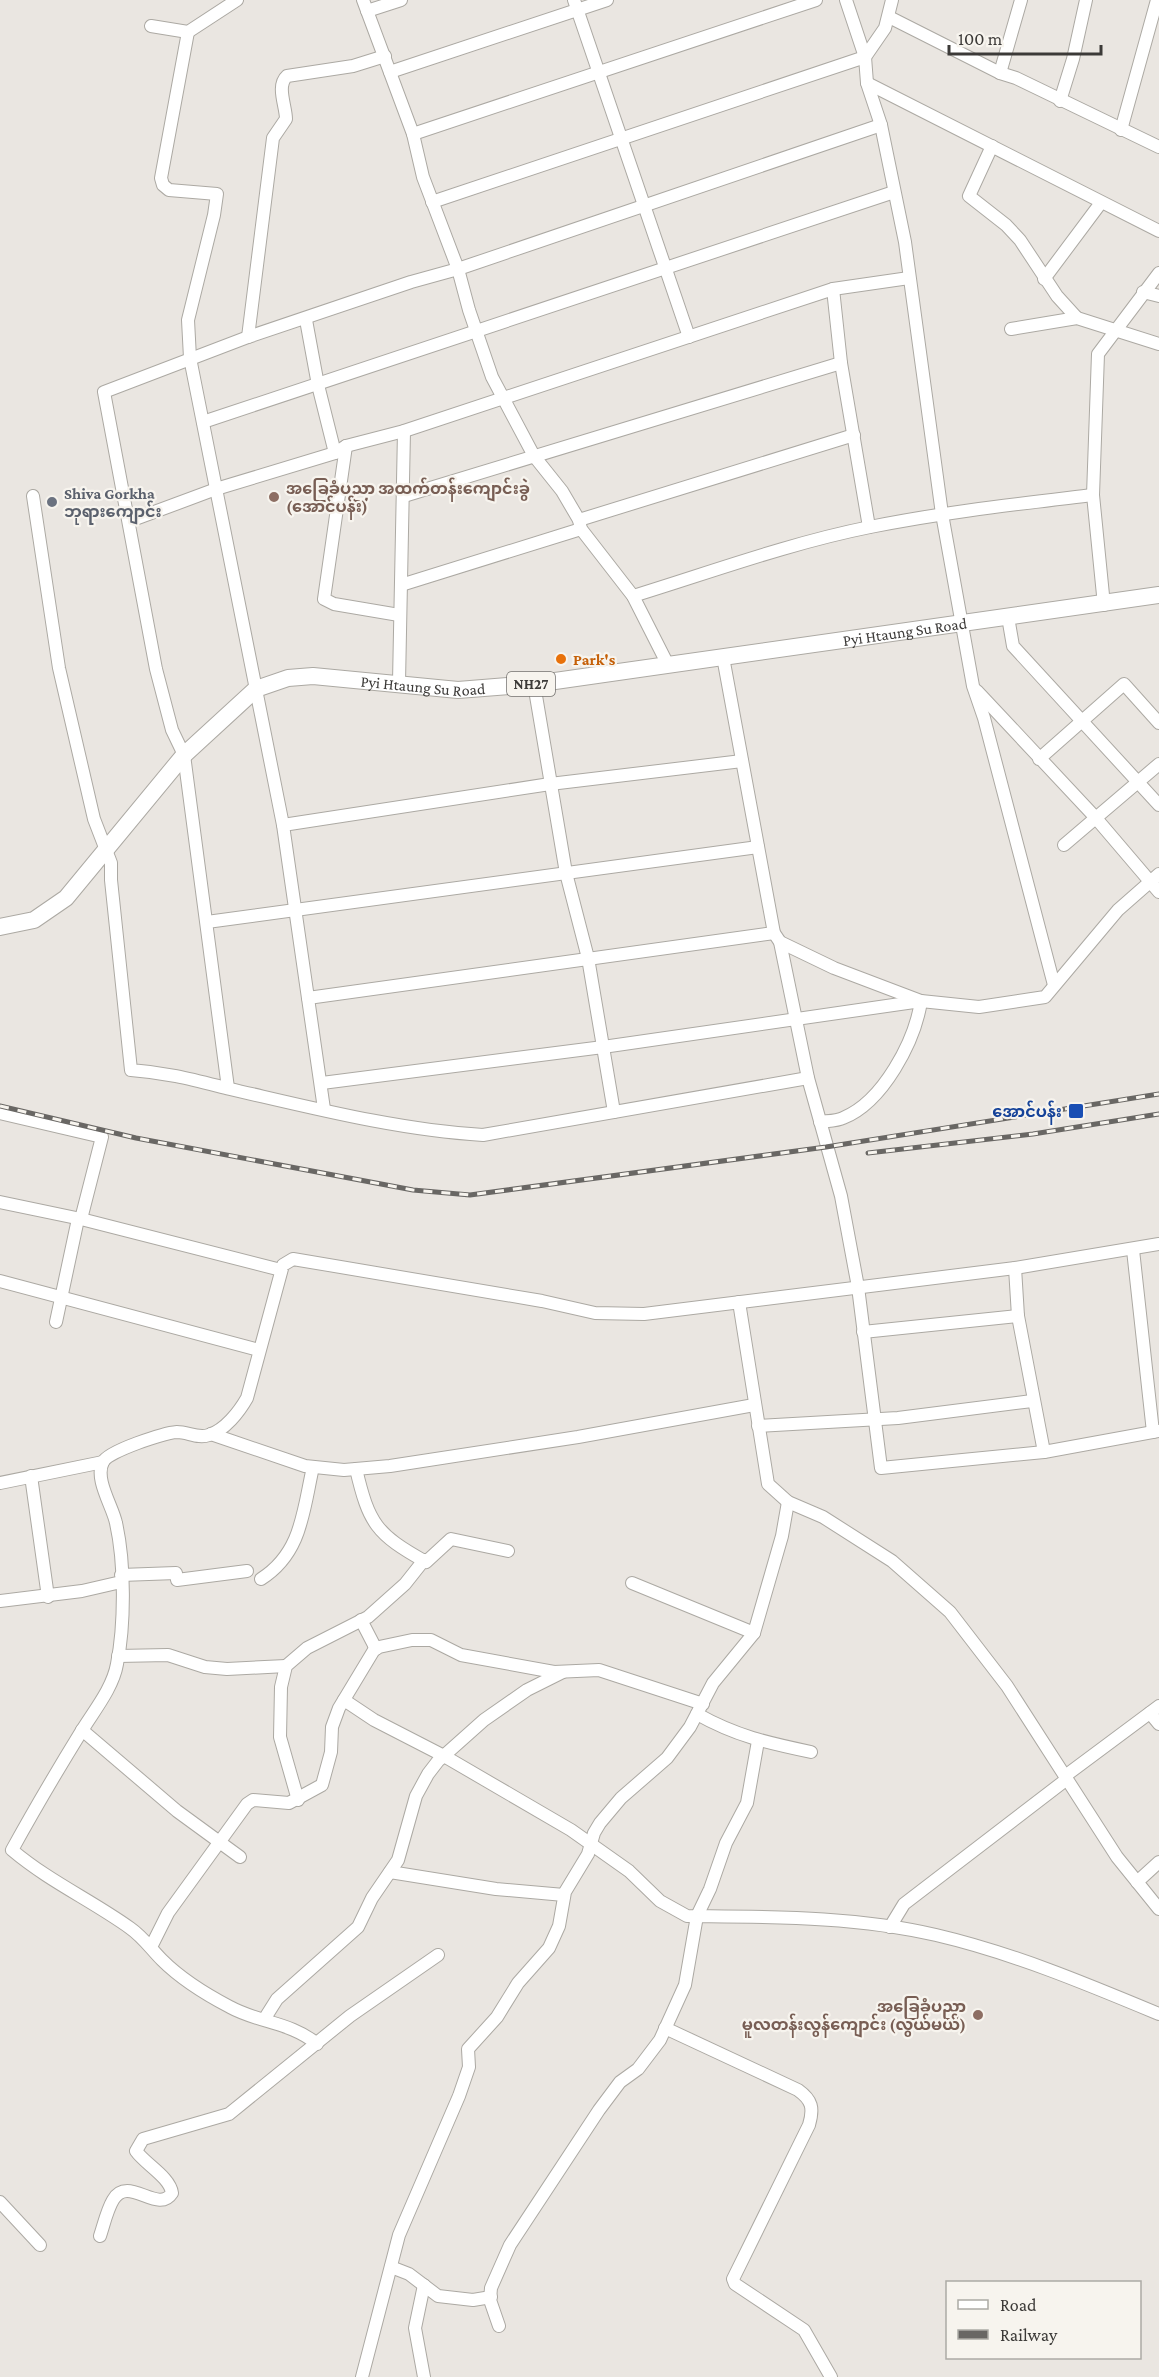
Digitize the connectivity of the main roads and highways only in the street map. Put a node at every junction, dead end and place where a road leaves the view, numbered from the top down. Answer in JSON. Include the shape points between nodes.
{"nodes":[{"id":1,"x":1159,"y":595,"type":"edge"},
{"id":2,"x":0,"y":927,"type":"edge"}],
"edges":[{"from":1,"to":2,"type":"highway","name":"Pyi Htaung Su Road","number":"NH27","via":[[534,684],[458,690],[399,682],[288,678],[256,689],[184,755],[66,898],[34,920]]}]}
